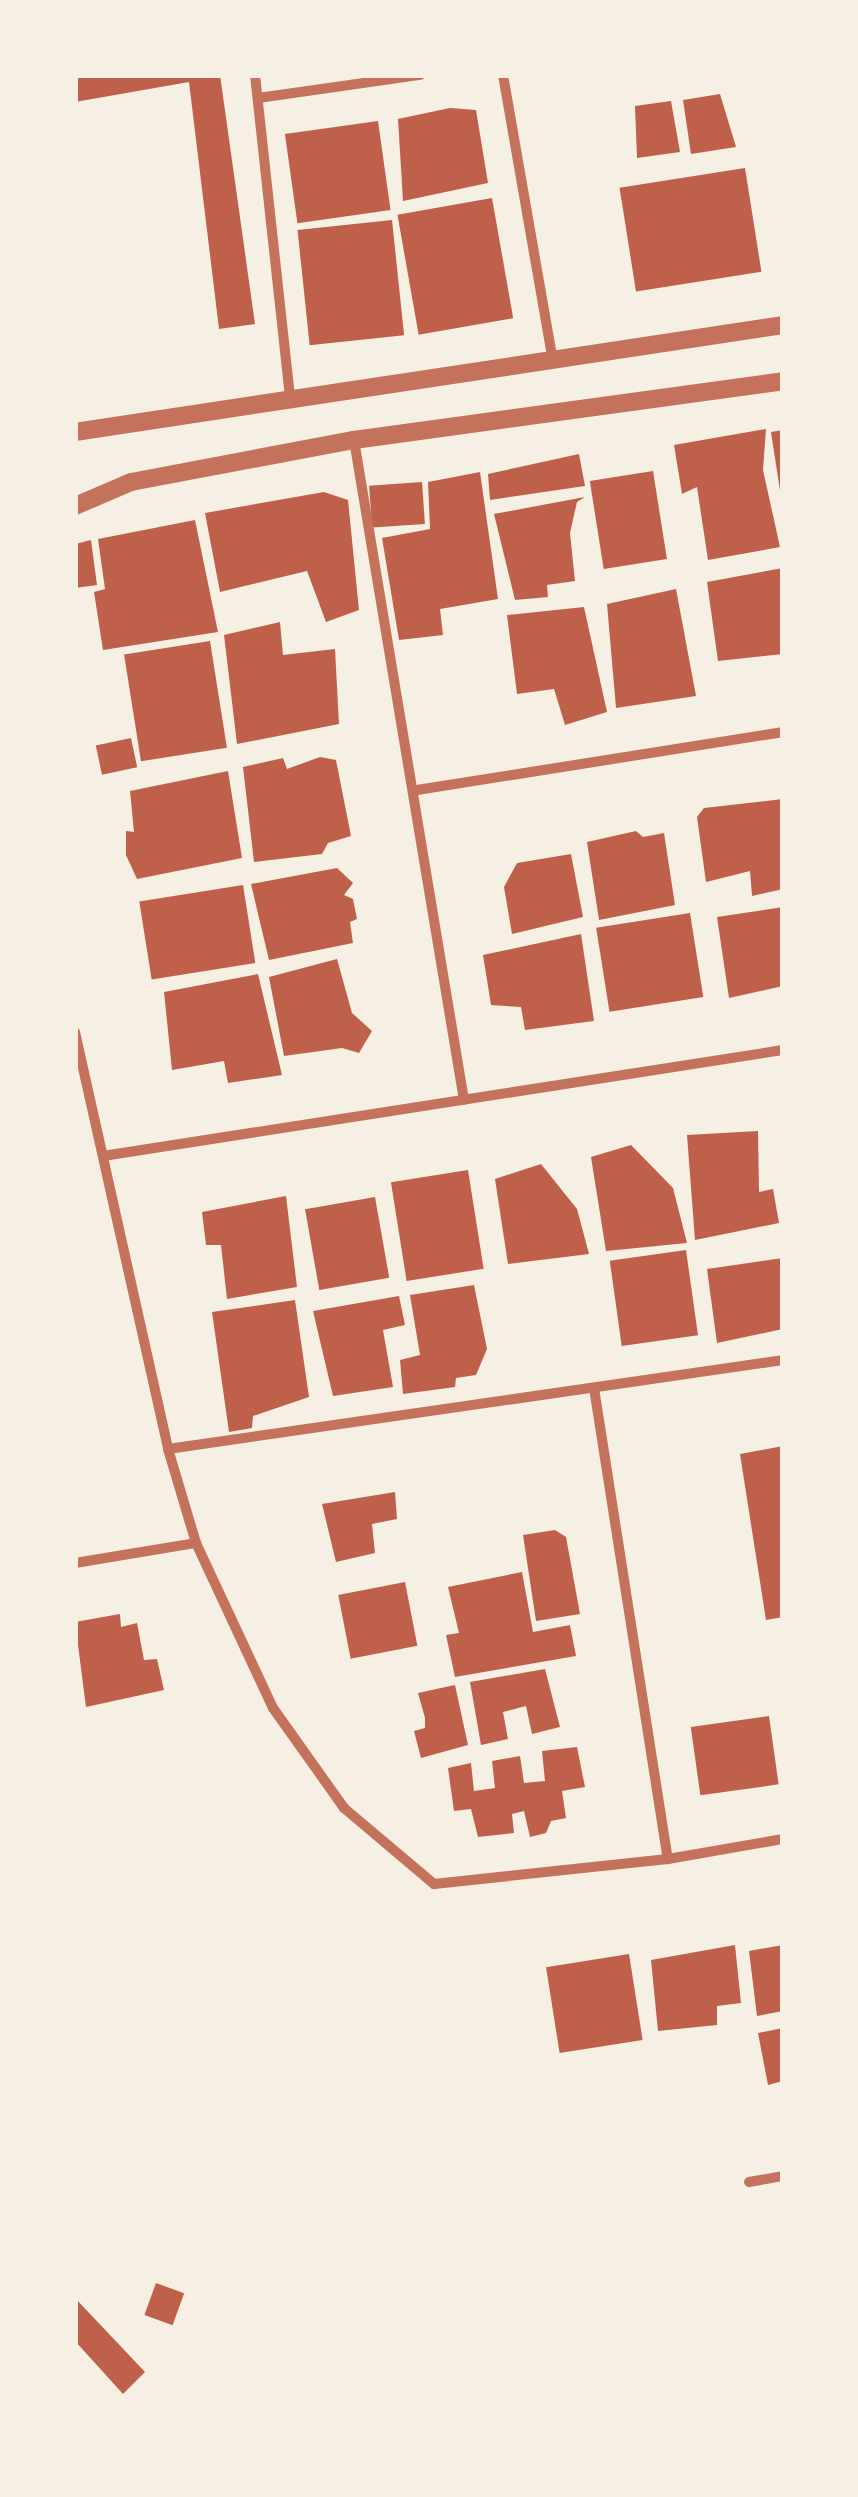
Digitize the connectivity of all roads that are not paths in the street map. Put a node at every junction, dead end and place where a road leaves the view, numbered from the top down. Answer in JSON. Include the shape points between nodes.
{"nodes":[{"id":1,"x":255,"y":75,"type":"edge"},
{"id":2,"x":420,"y":75,"type":"edge"},
{"id":3,"x":503,"y":75,"type":"edge"},
{"id":4,"x":258,"y":98,"type":"junction"},
{"id":5,"x":783,"y":325,"type":"edge"},
{"id":6,"x":552,"y":358,"type":"junction"},
{"id":7,"x":783,"y":381,"type":"edge"},
{"id":8,"x":290,"y":395,"type":"junction"},
{"id":9,"x":75,"y":432,"type":"edge"},
{"id":10,"x":354,"y":440,"type":"junction"},
{"id":11,"x":75,"y":506,"type":"edge"},
{"id":12,"x":783,"y":732,"type":"edge"},
{"id":13,"x":417,"y":790,"type":"junction"},
{"id":14,"x":75,"y":1032,"type":"edge"},
{"id":15,"x":783,"y":1050,"type":"edge"},
{"id":16,"x":464,"y":1100,"type":"junction"},
{"id":17,"x":103,"y":1156,"type":"junction"},
{"id":18,"x":783,"y":1360,"type":"edge"},
{"id":19,"x":594,"y":1388,"type":"junction"},
{"id":20,"x":168,"y":1449,"type":"junction"},
{"id":21,"x":196,"y":1542,"type":"junction"},
{"id":22,"x":75,"y":1563,"type":"edge"},
{"id":23,"x":783,"y":1839,"type":"edge"},
{"id":24,"x":668,"y":1859,"type":"junction"},
{"id":25,"x":783,"y":2176,"type":"edge"},
{"id":26,"x":749,"y":2182,"type":"dead end"}],
"edges":[{"from":1,"to":4,"type":"street"},
{"from":2,"to":4,"type":"street"},
{"from":3,"to":6,"type":"street"},
{"from":4,"to":8,"type":"street"},
{"from":5,"to":6,"type":"street"},
{"from":6,"to":8,"type":"street"},
{"from":7,"to":10,"type":"street"},
{"from":8,"to":9,"type":"street"},
{"from":10,"to":11,"type":"street","via":[[131,482]]},
{"from":10,"to":13,"type":"street"},
{"from":12,"to":13,"type":"street"},
{"from":13,"to":16,"type":"street"},
{"from":14,"to":17,"type":"street"},
{"from":15,"to":16,"type":"street"},
{"from":16,"to":17,"type":"street"},
{"from":17,"to":20,"type":"street"},
{"from":18,"to":19,"type":"street"},
{"from":19,"to":20,"type":"street"},
{"from":19,"to":24,"type":"street"},
{"from":20,"to":21,"type":"street"},
{"from":21,"to":22,"type":"street"},
{"from":21,"to":24,"type":"street","via":[[231,1628],[306,1758],[344,1808],[434,1884]]},
{"from":23,"to":24,"type":"street"},
{"from":25,"to":26,"type":"street"}]}
